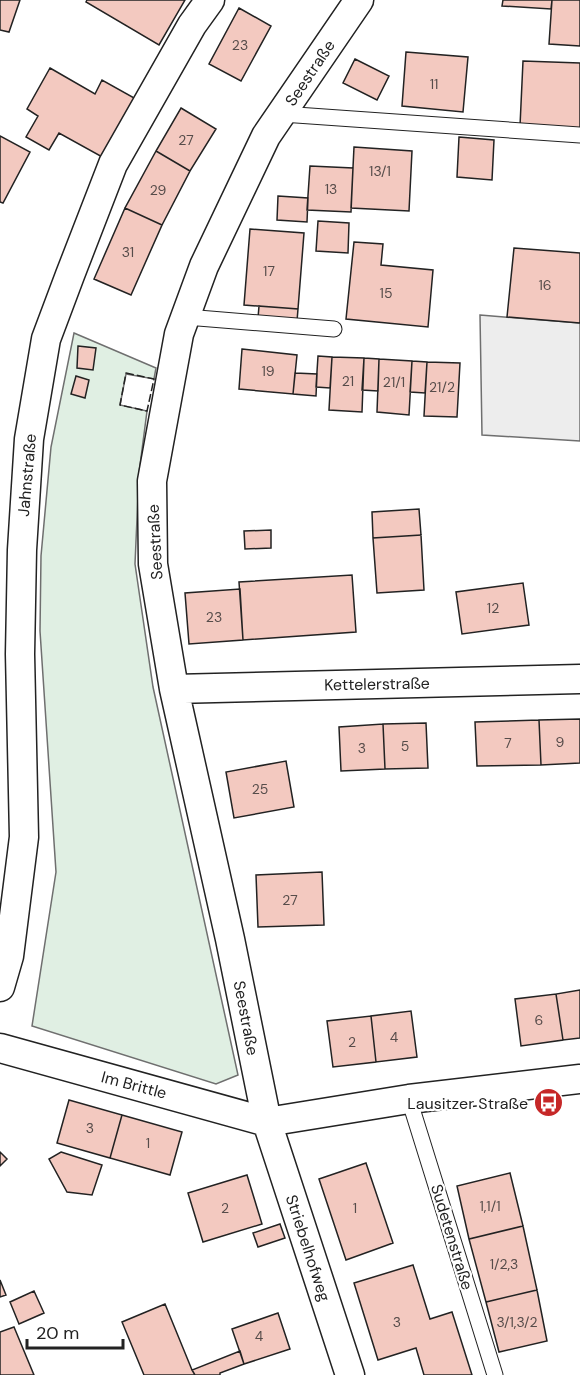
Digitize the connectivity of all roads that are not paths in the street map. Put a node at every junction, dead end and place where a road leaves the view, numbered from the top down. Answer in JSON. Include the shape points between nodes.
{"nodes":[{"id":1,"x":210,"y":0,"type":"edge"},
{"id":2,"x":359,"y":0,"type":"edge"},
{"id":3,"x":282,"y":114,"type":"junction"},
{"id":4,"x":580,"y":135,"type":"edge"},
{"id":5,"x":186,"y":317,"type":"junction"},
{"id":6,"x":334,"y":329,"type":"dead end"},
{"id":7,"x":580,"y":680,"type":"edge"},
{"id":8,"x":174,"y":689,"type":"junction"},
{"id":9,"x":4,"y":955,"type":"edge"},
{"id":10,"x":0,"y":987,"type":"edge"},
{"id":11,"x":0,"y":1048,"type":"edge"},
{"id":12,"x":580,"y":1078,"type":"edge"},
{"id":13,"x":409,"y":1099,"type":"junction"},
{"id":14,"x":267,"y":1122,"type":"junction"},
{"id":15,"x":350,"y":1375,"type":"edge"},
{"id":16,"x":495,"y":1375,"type":"edge"}],
"edges":[{"from":1,"to":9,"type":"street","name":"Jahnstraße","via":[[113,164],[46,339],[29,439],[22,550],[24,837]]},
{"from":2,"to":3,"type":"street","name":"Seestraße"},
{"from":3,"to":4,"type":"lane"},
{"from":3,"to":5,"type":"street","name":"Seestraße","via":[[266,136],[204,266]]},
{"from":5,"to":6,"type":"lane"},
{"from":5,"to":8,"type":"street","name":"Seestraße","via":[[179,334],[152,481],[153,564]]},
{"from":7,"to":8,"type":"street","name":"Kettelerstraße"},
{"from":8,"to":14,"type":"street","name":"Seestraße"},
{"from":9,"to":10,"type":"street","name":"Jahnstraße"},
{"from":11,"to":14,"type":"street","name":"Im Brittle"},
{"from":12,"to":13,"type":"street"},
{"from":13,"to":14,"type":"street"},
{"from":13,"to":16,"type":"lane","name":"Sudetenstraße"},
{"from":14,"to":15,"type":"street","name":"Striebelhofweg"}]}
